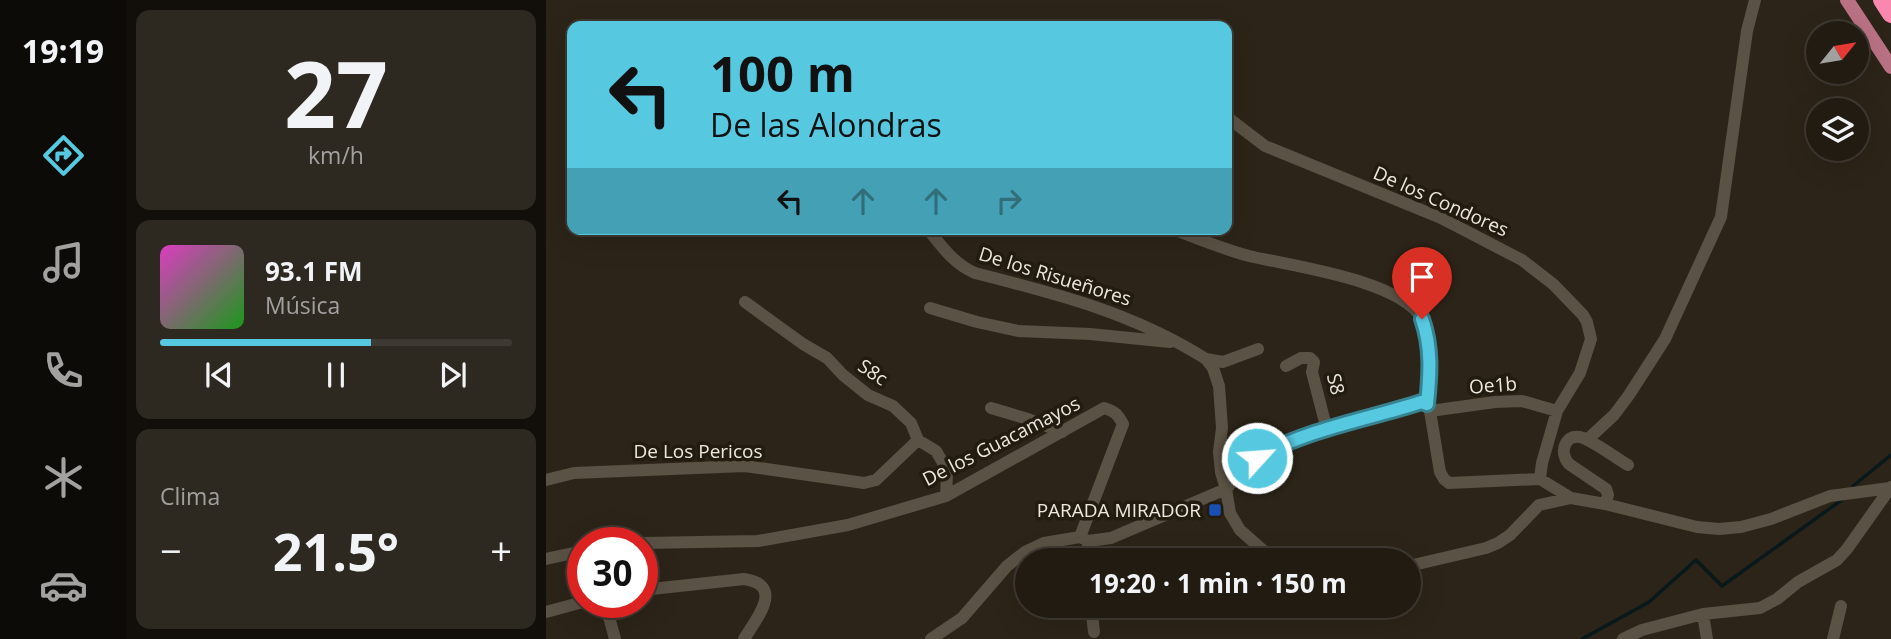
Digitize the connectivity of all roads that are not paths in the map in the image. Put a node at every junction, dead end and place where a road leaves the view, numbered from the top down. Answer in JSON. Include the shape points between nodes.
{"nodes":[{"id":1,"x":1755,"y":0,"type":"edge"},
{"id":2,"x":1847,"y":0,"type":"edge"},
{"id":3,"x":1882,"y":0,"type":"edge"},
{"id":4,"x":1891,"y":14,"type":"edge"},
{"id":5,"x":1891,"y":67,"type":"edge"},
{"id":6,"x":1232,"y":121,"type":"edge"},
{"id":7,"x":933,"y":235,"type":"edge"},
{"id":8,"x":1187,"y":235,"type":"edge"},
{"id":9,"x":745,"y":302,"type":"dead end"},
{"id":10,"x":930,"y":308,"type":"dead end"},
{"id":11,"x":1177,"y":342,"type":"junction"},
{"id":12,"x":1258,"y":349,"type":"dead end"},
{"id":13,"x":1206,"y":359,"type":"junction"},
{"id":14,"x":1286,"y":366,"type":"dead end"},
{"id":15,"x":1428,"y":407,"type":"junction"},
{"id":16,"x":991,"y":408,"type":"dead end"},
{"id":17,"x":1557,"y":411,"type":"junction"},
{"id":18,"x":1327,"y":430,"type":"junction"},
{"id":19,"x":1062,"y":432,"type":"junction"},
{"id":20,"x":918,"y":440,"type":"junction"},
{"id":21,"x":1587,"y":440,"type":"junction"},
{"id":22,"x":1628,"y":466,"type":"dead end"},
{"id":23,"x":1540,"y":479,"type":"junction"},
{"id":24,"x":546,"y":480,"type":"edge"},
{"id":25,"x":1891,"y":487,"type":"edge"},
{"id":26,"x":1226,"y":489,"type":"junction"},
{"id":27,"x":946,"y":496,"type":"junction"},
{"id":28,"x":1570,"y":498,"type":"junction"},
{"id":29,"x":1605,"y":503,"type":"junction"},
{"id":30,"x":1084,"y":539,"type":"junction"},
{"id":31,"x":658,"y":543,"type":"edge"},
{"id":32,"x":1086,"y":548,"type":"edge"},
{"id":33,"x":1260,"y":548,"type":"edge"},
{"id":34,"x":567,"y":554,"type":"edge"},
{"id":35,"x":546,"y":559,"type":"edge"},
{"id":36,"x":1421,"y":563,"type":"edge"},
{"id":37,"x":658,"y":588,"type":"edge"},
{"id":38,"x":567,"y":606,"type":"edge"},
{"id":39,"x":1841,"y":606,"type":"dead end"},
{"id":40,"x":546,"y":612,"type":"edge"},
{"id":41,"x":1703,"y":614,"type":"junction"},
{"id":42,"x":609,"y":618,"type":"edge"},
{"id":43,"x":1092,"y":618,"type":"edge"},
{"id":44,"x":1094,"y":632,"type":"dead end"},
{"id":45,"x":615,"y":639,"type":"edge"},
{"id":46,"x":744,"y":639,"type":"edge"},
{"id":47,"x":931,"y":639,"type":"edge"},
{"id":48,"x":1623,"y":639,"type":"edge"},
{"id":49,"x":1707,"y":639,"type":"edge"},
{"id":50,"x":1833,"y":639,"type":"edge"}],
"edges":[{"from":1,"to":21,"type":"street","via":[[1721,217],[1665,339],[1614,415]]},
{"from":2,"to":5,"type":"main road"},
{"from":3,"to":4,"type":"highway"},
{"from":6,"to":17,"type":"street","name":"De los Condores","via":[[1265,146],[1441,218],[1522,260],[1553,284],[1583,315],[1591,339],[1580,373]]},
{"from":7,"to":11,"type":"street","name":"De los Risueñores","via":[[951,258],[975,273],[1094,305]]},
{"from":8,"to":15,"type":"street","via":[[1246,255],[1353,279],[1405,301],[1422,319],[1426,332],[1431,368]]},
{"from":9,"to":20,"type":"street","name":"S8c","via":[[827,358],[868,395],[893,406],[911,424]]},
{"from":10,"to":11,"type":"street","via":[[1017,331]]},
{"from":11,"to":13,"type":"street","name":"De los Risueñores"},
{"from":12,"to":13,"type":"street","via":[[1223,362]]},
{"from":13,"to":26,"type":"street","via":[[1219,386],[1219,452]]},
{"from":14,"to":18,"type":"street","name":"S8","via":[[1301,358],[1314,362],[1312,372]]},
{"from":15,"to":17,"type":"street","name":"Oe1b","via":[[1522,401]]},
{"from":15,"to":18,"type":"street","via":[[1421,402]]},
{"from":15,"to":23,"type":"street","via":[[1440,472],[1449,483]]},
{"from":16,"to":19,"type":"street"},
{"from":17,"to":23,"type":"street","name":"De los Condores"},
{"from":18,"to":26,"type":"street","via":[[1272,449]]},
{"from":19,"to":27,"type":"street","name":"De los Guacamayos"},
{"from":19,"to":30,"type":"street","name":"De los Guacamayos","via":[[1104,408],[1112,410],[1123,424]]},
{"from":20,"to":24,"type":"street","name":"De Los Pericos","via":[[876,480],[864,483],[746,466],[574,473]]},
{"from":20,"to":27,"type":"street","name":"S8c","via":[[942,460],[947,473]]},
{"from":21,"to":22,"type":"street"},
{"from":21,"to":29,"type":"street","via":[[1573,437],[1567,442],[1565,459],[1606,489]]},
{"from":23,"to":28,"type":"street"},
{"from":25,"to":29,"type":"street","via":[[1830,496],[1771,519],[1719,529]]},
{"from":25,"to":41,"type":"street","via":[[1837,560],[1760,608]]},
{"from":26,"to":30,"type":"street","via":[[1111,538]]},
{"from":26,"to":33,"type":"street","via":[[1230,513],[1240,530]]},
{"from":27,"to":31,"type":"street","name":"De los Guacamayos","via":[[848,525],[758,541]]},
{"from":28,"to":29,"type":"street"},
{"from":28,"to":36,"type":"street","via":[[1539,505],[1498,543]]},
{"from":30,"to":32,"type":"street"},
{"from":30,"to":47,"type":"street","via":[[1044,543],[1025,552],[962,618]]},
{"from":34,"to":35,"type":"street"},
{"from":37,"to":46,"type":"street","via":[[756,580],[766,594],[765,605]]},
{"from":38,"to":40,"type":"street"},
{"from":39,"to":50,"type":"street"},
{"from":41,"to":48,"type":"street"},
{"from":41,"to":49,"type":"street"},
{"from":42,"to":45,"type":"street"},
{"from":43,"to":44,"type":"street"}]}
